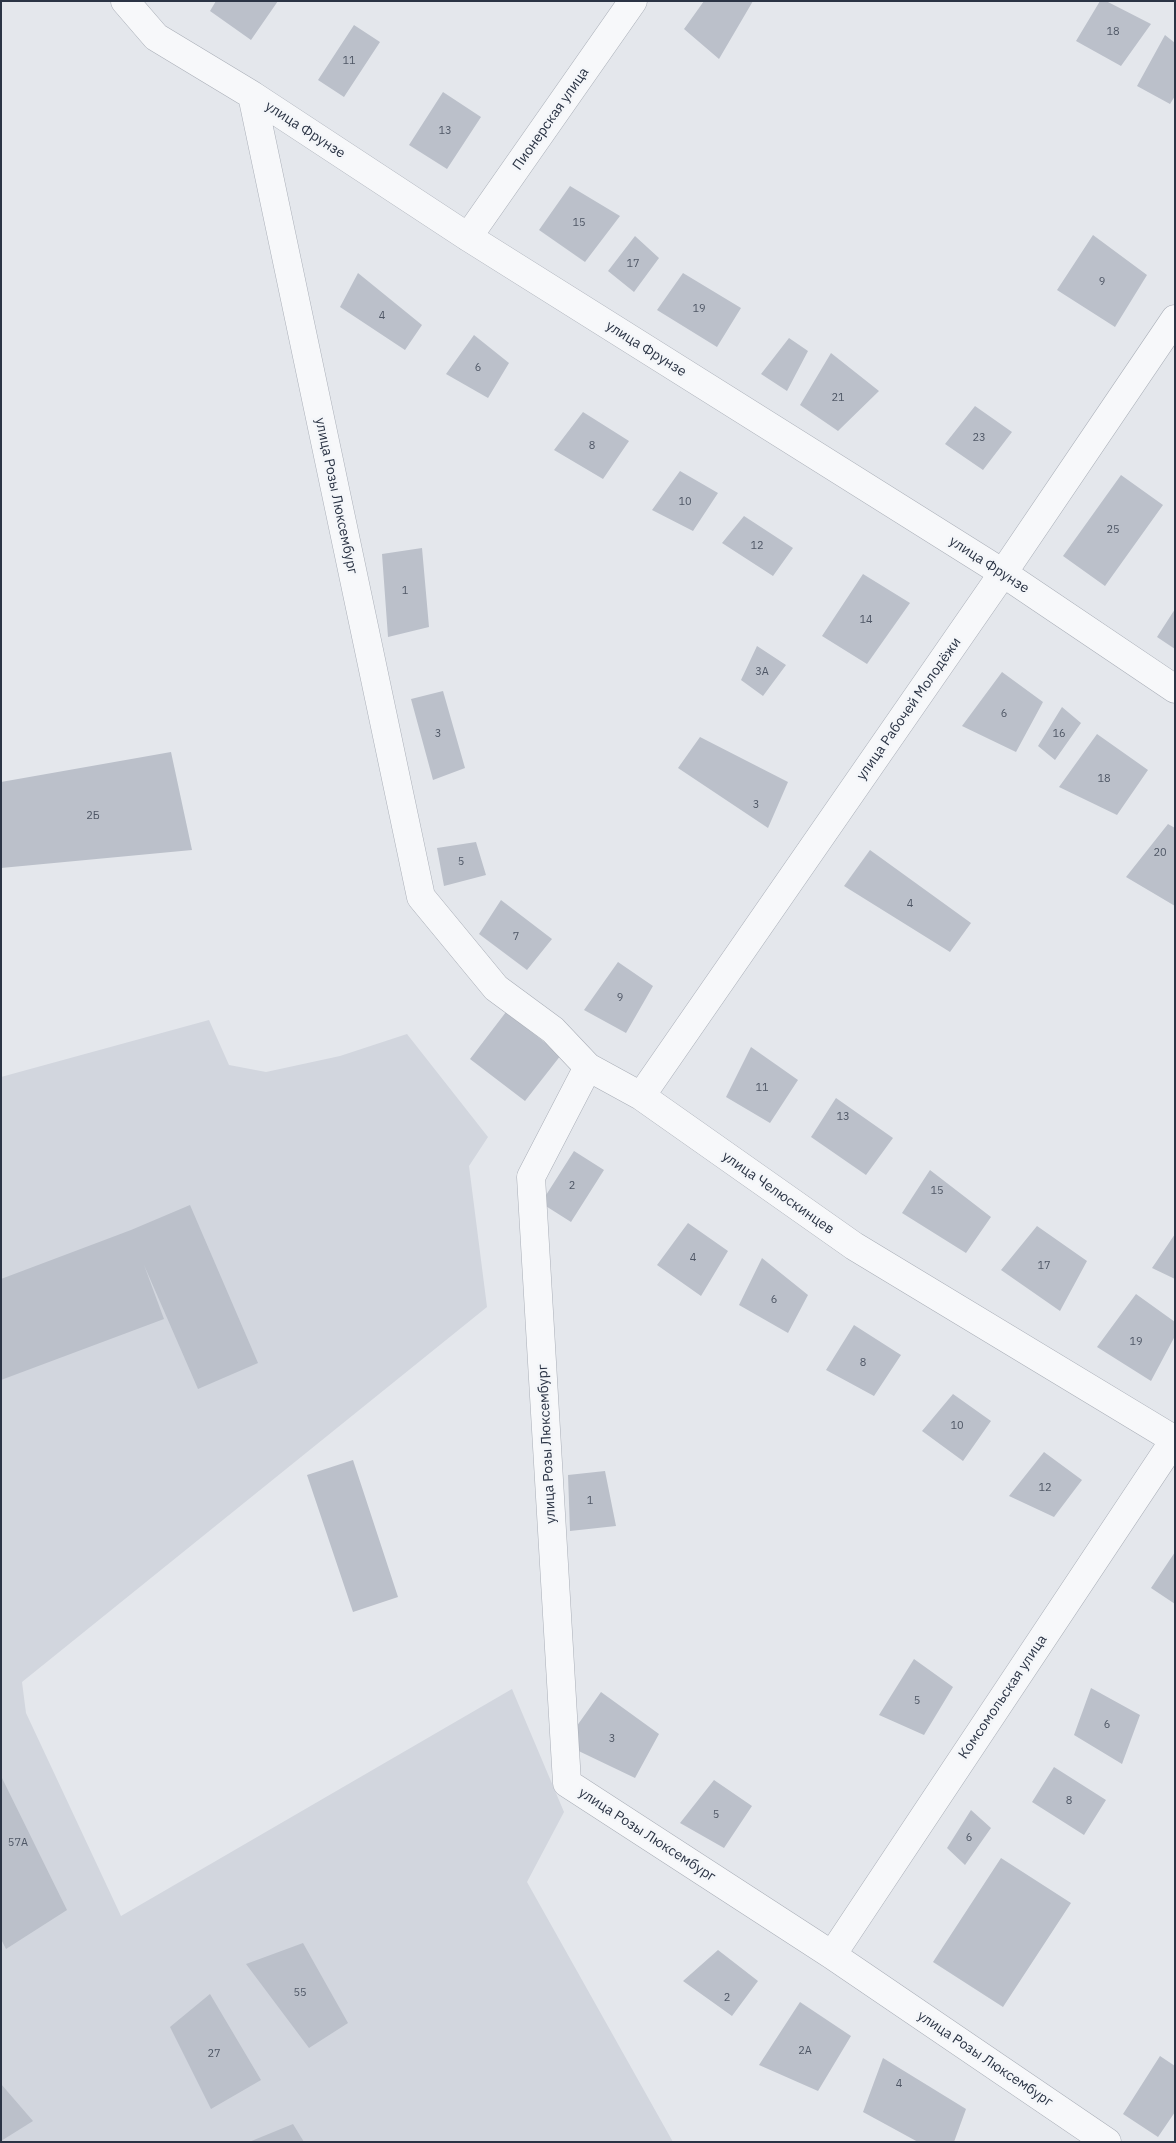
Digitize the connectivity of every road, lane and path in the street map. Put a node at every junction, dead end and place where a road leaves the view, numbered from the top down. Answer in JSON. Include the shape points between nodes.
{"nodes":[{"id":1,"x":125,"y":1,"type":"edge"},
{"id":2,"x":633,"y":1,"type":"edge"},
{"id":3,"x":252,"y":95,"type":"junction"},
{"id":4,"x":468,"y":237,"type":"junction"},
{"id":5,"x":1175,"y":319,"type":"edge"},
{"id":6,"x":1002,"y":573,"type":"junction"},
{"id":7,"x":1175,"y":689,"type":"edge"},
{"id":8,"x":421,"y":897,"type":"joint"},
{"id":9,"x":588,"y":1067,"type":"junction"},
{"id":10,"x":641,"y":1096,"type":"junction"},
{"id":11,"x":1175,"y":1439,"type":"edge"},
{"id":12,"x":832,"y":1955,"type":"junction"},
{"id":13,"x":1107,"y":2142,"type":"edge"}],
"edges":[{"from":1,"to":3,"type":"street","name":"улица Фрунзе","via":[[156,37]]},
{"from":2,"to":4,"type":"street","name":"Пионерская улица"},
{"from":3,"to":4,"type":"street","name":"улица Фрунзе"},
{"from":3,"to":8,"type":"street","name":"улица Розы Люксембург"},
{"from":4,"to":6,"type":"street","name":"улица Фрунзе"},
{"from":5,"to":6,"type":"street","name":"улица Рабочей Молодёжи"},
{"from":6,"to":7,"type":"street","name":"улица Фрунзе"},
{"from":6,"to":10,"type":"street","name":"улица Рабочей Молодёжи"},
{"from":8,"to":9,"type":"street","name":"улица Челюскинцев","via":[[496,988],[553,1030]]},
{"from":9,"to":10,"type":"street","name":"улица Челюскинцев"},
{"from":9,"to":12,"type":"street","name":"улица Розы Люксембург","via":[[531,1177],[566,1783]]},
{"from":10,"to":11,"type":"street","name":"улица Челюскинцев","via":[[854,1246]]},
{"from":11,"to":12,"type":"street","name":"Комсомольская улица"},
{"from":12,"to":13,"type":"street","name":"улица Розы Люксембург"}]}
